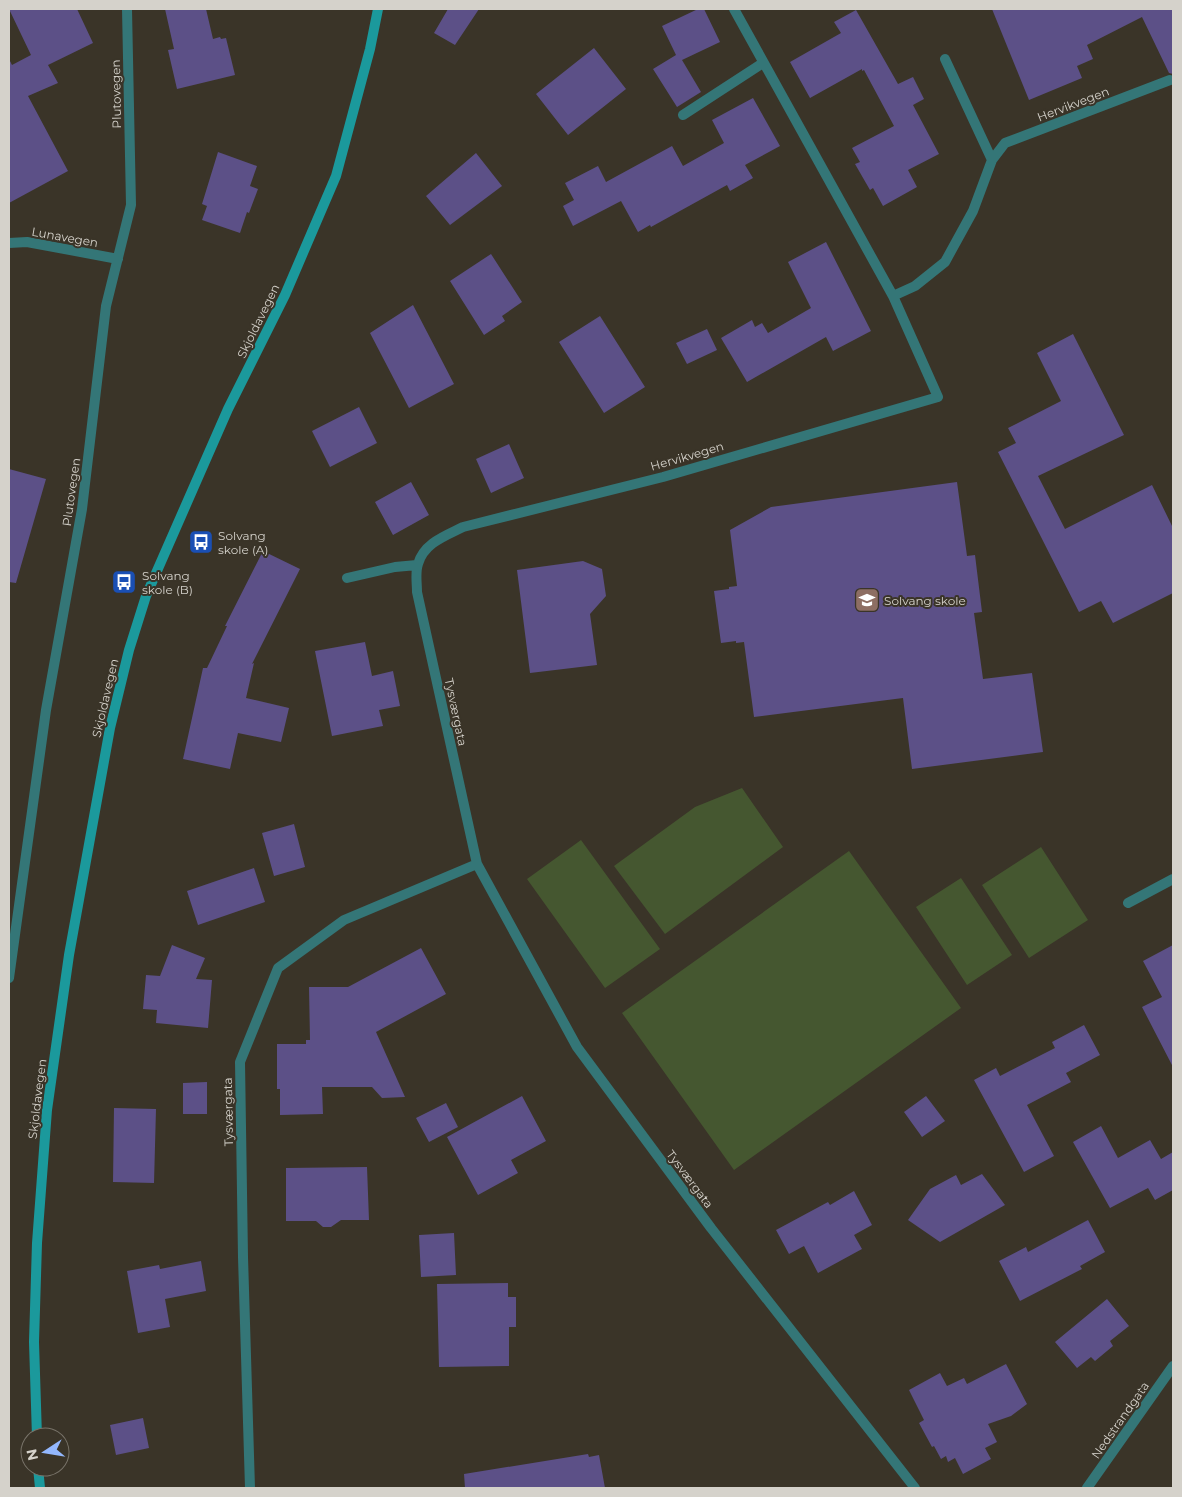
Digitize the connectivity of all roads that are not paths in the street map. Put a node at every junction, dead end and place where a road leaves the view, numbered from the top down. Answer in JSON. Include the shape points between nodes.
{"nodes":[{"id":1,"x":127,"y":9,"type":"edge"},
{"id":2,"x":378,"y":9,"type":"edge"},
{"id":3,"x":734,"y":9,"type":"edge"},
{"id":4,"x":944,"y":59,"type":"dead end"},
{"id":5,"x":763,"y":63,"type":"junction"},
{"id":6,"x":1170,"y":80,"type":"dead end"},
{"id":7,"x":683,"y":115,"type":"dead end"},
{"id":8,"x":992,"y":160,"type":"junction"},
{"id":9,"x":9,"y":243,"type":"edge"},
{"id":10,"x":118,"y":259,"type":"junction"},
{"id":11,"x":893,"y":296,"type":"junction"},
{"id":12,"x":417,"y":565,"type":"junction"},
{"id":13,"x":347,"y":578,"type":"dead end"},
{"id":14,"x":477,"y":864,"type":"junction"},
{"id":15,"x":1173,"y":880,"type":"edge"},
{"id":16,"x":1128,"y":903,"type":"dead end"},
{"id":17,"x":9,"y":978,"type":"edge"},
{"id":18,"x":1173,"y":1366,"type":"edge"},
{"id":19,"x":37,"y":1427,"type":"edge"},
{"id":20,"x":250,"y":1488,"type":"edge"},
{"id":21,"x":915,"y":1488,"type":"edge"},
{"id":22,"x":1087,"y":1488,"type":"edge"}],
"edges":[{"from":1,"to":10,"type":"street","name":"Plutovegen","via":[[131,205]]},
{"from":2,"to":19,"type":"main road","name":"Skjoldavegen","via":[[336,176],[285,295],[228,409],[146,596],[110,728],[69,955],[47,1110],[34,1342]]},
{"from":3,"to":5,"type":"street","name":"Hervikvegen"},
{"from":4,"to":8,"type":"street"},
{"from":5,"to":7,"type":"street"},
{"from":5,"to":11,"type":"street","name":"Hervikvegen"},
{"from":6,"to":8,"type":"street","name":"Hervikvegen","via":[[1005,143]]},
{"from":8,"to":11,"type":"street","name":"Hervikvegen","via":[[972,211],[945,262],[915,286]]},
{"from":9,"to":10,"type":"street","name":"Lunavegen","via":[[27,242]]},
{"from":10,"to":17,"type":"street","name":"Plutovegen","via":[[106,306],[82,509],[46,710]]},
{"from":11,"to":12,"type":"street","name":"Hervikvegen","via":[[938,397],[663,477],[463,527],[435,541],[425,550]]},
{"from":12,"to":13,"type":"street"},
{"from":12,"to":14,"type":"street","name":"Tysværgata","via":[[417,592]]},
{"from":14,"to":20,"type":"street","name":"Tysværgata","via":[[344,920],[278,968],[240,1062]]},
{"from":14,"to":21,"type":"street","name":"Tysværgata","via":[[577,1047],[711,1228]]},
{"from":15,"to":16,"type":"street"},
{"from":18,"to":22,"type":"street","name":"Nedstrandgata"}]}
